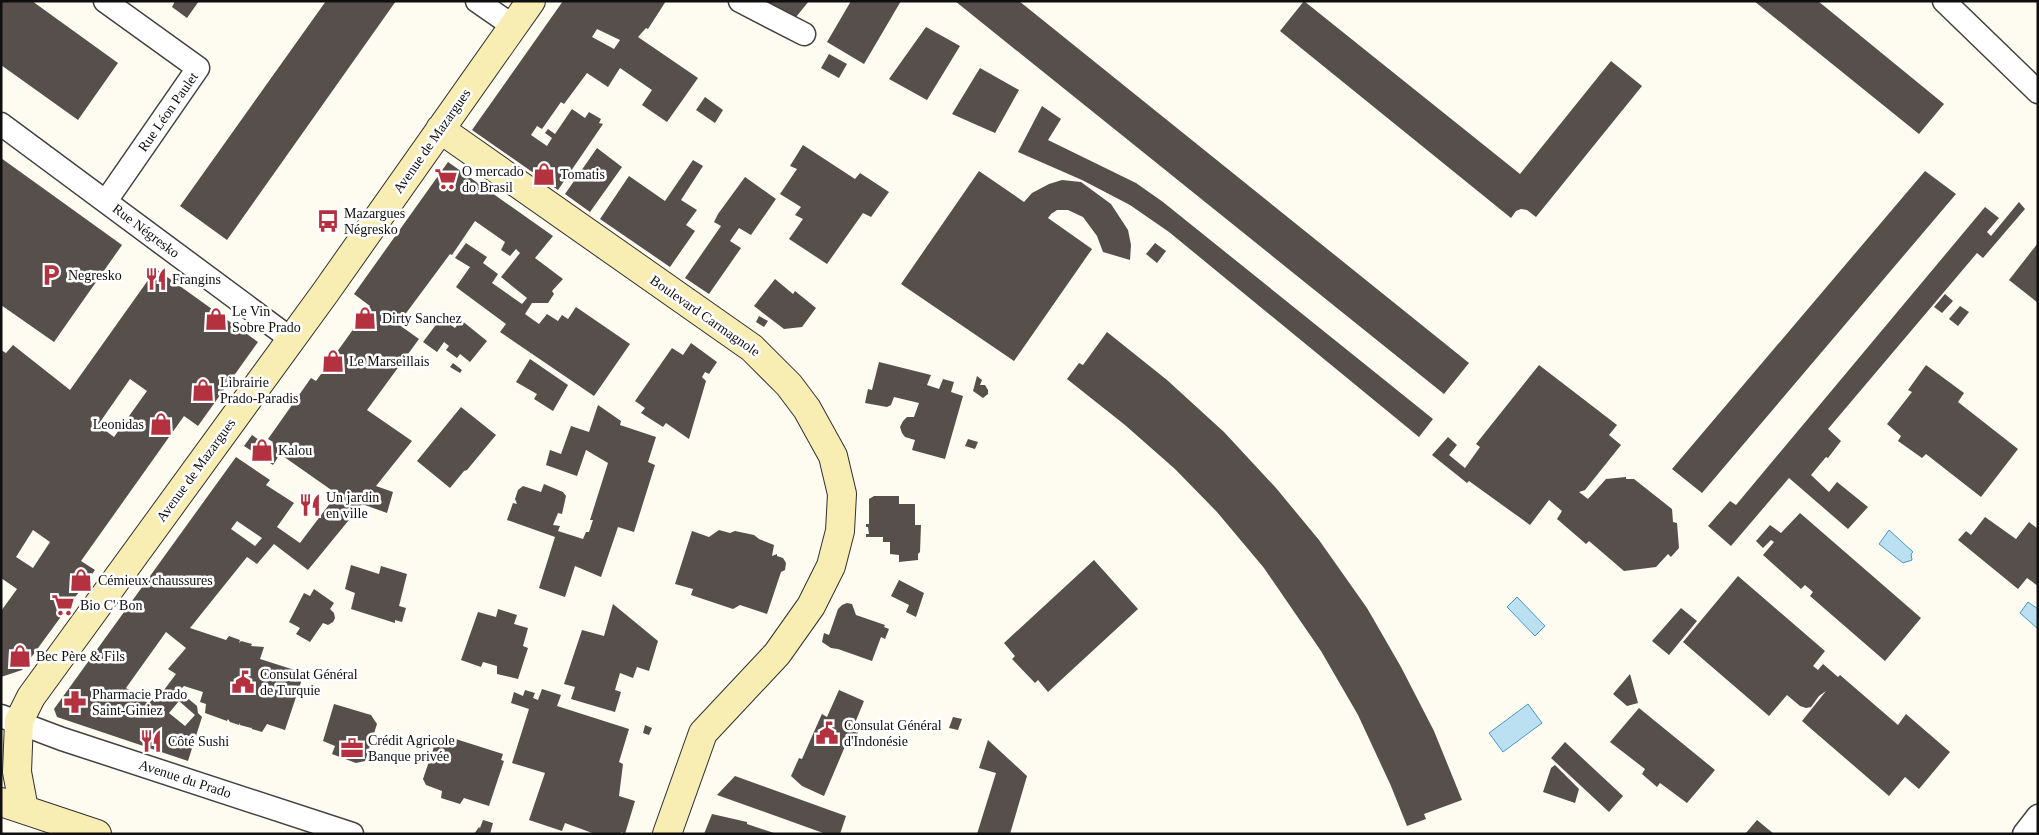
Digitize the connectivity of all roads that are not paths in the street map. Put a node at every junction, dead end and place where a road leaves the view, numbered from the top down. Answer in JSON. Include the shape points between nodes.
{"nodes":[{"id":1,"x":105,"y":1,"type":"edge"},
{"id":2,"x":477,"y":1,"type":"edge"},
{"id":3,"x":531,"y":1,"type":"edge"},
{"id":4,"x":740,"y":1,"type":"edge"},
{"id":5,"x":1944,"y":1,"type":"edge"},
{"id":6,"x":514,"y":26,"type":"junction"},
{"id":7,"x":804,"y":34,"type":"dead end"},
{"id":8,"x":2038,"y":92,"type":"edge"},
{"id":9,"x":1,"y":124,"type":"edge"},
{"id":10,"x":440,"y":129,"type":"junction"},
{"id":11,"x":106,"y":201,"type":"junction"},
{"id":12,"x":291,"y":339,"type":"junction"},
{"id":13,"x":7,"y":722,"type":"edge"},
{"id":14,"x":13,"y":806,"type":"edge"},
{"id":15,"x":2038,"y":816,"type":"edge"},
{"id":16,"x":344,"y":833,"type":"edge"},
{"id":17,"x":97,"y":834,"type":"edge"},
{"id":18,"x":667,"y":834,"type":"edge"},
{"id":19,"x":2024,"y":834,"type":"edge"}],
"edges":[{"from":1,"to":11,"type":"street","name":"Rue Léon Paulet","via":[[198,68]]},
{"from":2,"to":6,"type":"street"},
{"from":3,"to":6,"type":"street","name":"Avenue de Mazargues"},
{"from":4,"to":7,"type":"street"},
{"from":5,"to":8,"type":"street"},
{"from":6,"to":10,"type":"street","name":"Avenue de Mazargues"},
{"from":9,"to":11,"type":"street","name":"Rue Négresko"},
{"from":10,"to":12,"type":"street","name":"Avenue de Mazargues"},
{"from":10,"to":18,"type":"street","name":"Boulevard Carmagnole","via":[[752,348],[789,385],[807,409],[833,456],[842,494],[840,532],[831,566],[811,606],[777,654],[703,733]]},
{"from":11,"to":12,"type":"street","name":"Rue Négresko"},
{"from":12,"to":13,"type":"street","name":"Avenue de Mazargues","via":[[31,697]]},
{"from":13,"to":14,"type":"street","name":"Avenue de Mazargues","via":[[17,772]]},
{"from":13,"to":16,"type":"street","name":"Avenue du Prado"},
{"from":14,"to":17,"type":"street"},
{"from":15,"to":19,"type":"street"}]}
